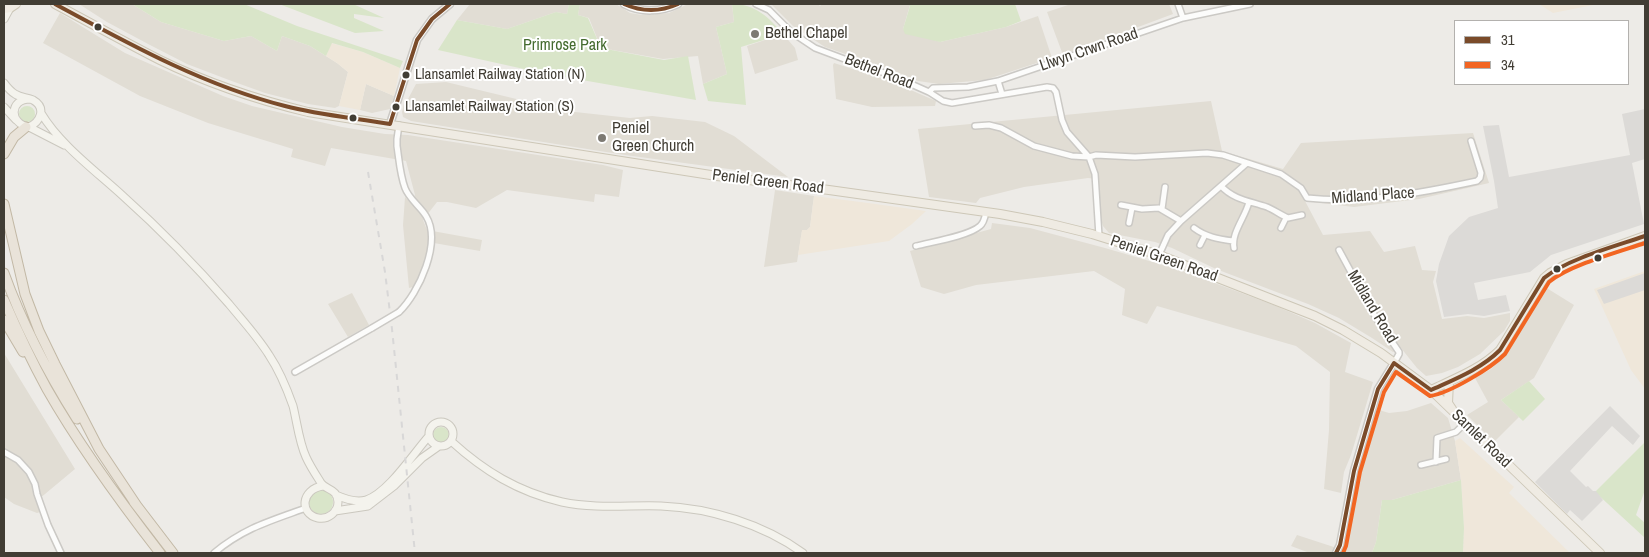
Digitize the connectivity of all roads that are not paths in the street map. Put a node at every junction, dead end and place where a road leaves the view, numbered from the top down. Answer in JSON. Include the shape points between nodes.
{"nodes":[{"id":1,"x":55,"y":4,"type":"edge"},
{"id":2,"x":64,"y":4,"type":"edge"},
{"id":3,"x":450,"y":4,"type":"edge"},
{"id":4,"x":624,"y":4,"type":"edge"},
{"id":5,"x":678,"y":4,"type":"edge"},
{"id":6,"x":756,"y":4,"type":"edge"},
{"id":7,"x":1178,"y":4,"type":"edge"},
{"id":8,"x":1250,"y":4,"type":"edge"},
{"id":9,"x":13,"y":6,"type":"edge"},
{"id":10,"x":1183,"y":18,"type":"junction"},
{"id":11,"x":4,"y":19,"type":"edge"},
{"id":12,"x":87,"y":22,"type":"junction"},
{"id":13,"x":998,"y":81,"type":"junction"},
{"id":14,"x":4,"y":83,"type":"edge"},
{"id":15,"x":929,"y":92,"type":"junction"},
{"id":16,"x":1002,"y":94,"type":"junction"},
{"id":17,"x":30,"y":99,"type":"junction"},
{"id":18,"x":4,"y":107,"type":"edge"},
{"id":19,"x":41,"y":113,"type":"junction"},
{"id":20,"x":16,"y":120,"type":"junction"},
{"id":21,"x":390,"y":124,"type":"junction"},
{"id":22,"x":399,"y":125,"type":"junction"},
{"id":23,"x":975,"y":126,"type":"dead end"},
{"id":24,"x":27,"y":127,"type":"junction"},
{"id":25,"x":1471,"y":141,"type":"dead end"},
{"id":26,"x":71,"y":149,"type":"junction"},
{"id":27,"x":4,"y":154,"type":"edge"},
{"id":28,"x":1089,"y":157,"type":"junction"},
{"id":29,"x":1248,"y":163,"type":"junction"},
{"id":30,"x":1221,"y":186,"type":"junction"},
{"id":31,"x":1165,"y":187,"type":"dead end"},
{"id":32,"x":1249,"y":202,"type":"junction"},
{"id":33,"x":4,"y":204,"type":"edge"},
{"id":34,"x":1121,"y":205,"type":"dead end"},
{"id":35,"x":1132,"y":208,"type":"junction"},
{"id":36,"x":1162,"y":209,"type":"junction"},
{"id":37,"x":986,"y":212,"type":"junction"},
{"id":38,"x":1302,"y":215,"type":"dead end"},
{"id":39,"x":1286,"y":218,"type":"junction"},
{"id":40,"x":1181,"y":221,"type":"junction"},
{"id":41,"x":1129,"y":223,"type":"dead end"},
{"id":42,"x":1194,"y":228,"type":"dead end"},
{"id":43,"x":1281,"y":228,"type":"dead end"},
{"id":44,"x":1205,"y":235,"type":"junction"},
{"id":45,"x":1099,"y":236,"type":"junction"},
{"id":46,"x":1645,"y":236,"type":"edge"},
{"id":47,"x":1233,"y":241,"type":"junction"},
{"id":48,"x":916,"y":246,"type":"dead end"},
{"id":49,"x":1200,"y":246,"type":"dead end"},
{"id":50,"x":1234,"y":248,"type":"dead end"},
{"id":51,"x":1339,"y":250,"type":"dead end"},
{"id":52,"x":1159,"y":255,"type":"junction"},
{"id":53,"x":4,"y":273,"type":"edge"},
{"id":54,"x":4,"y":300,"type":"edge"},
{"id":55,"x":4,"y":320,"type":"edge"},
{"id":56,"x":1394,"y":363,"type":"junction"},
{"id":57,"x":295,"y":372,"type":"dead end"},
{"id":58,"x":1449,"y":382,"type":"junction"},
{"id":59,"x":46,"y":388,"type":"junction"},
{"id":60,"x":1430,"y":390,"type":"junction"},
{"id":61,"x":1455,"y":414,"type":"junction"},
{"id":62,"x":1465,"y":424,"type":"junction"},
{"id":63,"x":429,"y":436,"type":"junction"},
{"id":64,"x":451,"y":441,"type":"junction"},
{"id":65,"x":439,"y":446,"type":"junction"},
{"id":66,"x":4,"y":452,"type":"edge"},
{"id":67,"x":1446,"y":459,"type":"dead end"},
{"id":68,"x":1436,"y":462,"type":"junction"},
{"id":69,"x":1421,"y":465,"type":"dead end"},
{"id":70,"x":323,"y":486,"type":"junction"},
{"id":71,"x":336,"y":495,"type":"junction"},
{"id":72,"x":137,"y":506,"type":"junction"},
{"id":73,"x":306,"y":508,"type":"junction"},
{"id":74,"x":335,"y":511,"type":"junction"},
{"id":75,"x":171,"y":551,"type":"edge"},
{"id":76,"x":61,"y":553,"type":"edge"},
{"id":77,"x":160,"y":553,"type":"edge"},
{"id":78,"x":214,"y":553,"type":"edge"},
{"id":79,"x":803,"y":553,"type":"edge"},
{"id":80,"x":1336,"y":553,"type":"edge"},
{"id":81,"x":1600,"y":553,"type":"edge"}],
"edges":[{"from":1,"to":12,"type":"main road","name":"Peniel Green Road"},
{"from":2,"to":12,"type":"main road","name":"Peniel Green Road"},
{"from":3,"to":21,"type":"street","via":[[432,19],[417,40]]},
{"from":4,"to":5,"type":"street","via":[[650,10]]},
{"from":6,"to":15,"type":"street","name":"Bethel Road","via":[[769,10],[791,32],[815,48]]},
{"from":7,"to":10,"type":"street"},
{"from":8,"to":10,"type":"street","name":"Llwyn Crwn Road"},
{"from":9,"to":11,"type":"main road"},
{"from":10,"to":13,"type":"street","name":"Llwyn Crwn Road"},
{"from":12,"to":21,"type":"main road","name":"Peniel Green Road","via":[[161,60],[222,86],[308,112]]},
{"from":13,"to":15,"type":"street","name":"Llwyn Crwn Road","via":[[932,88]]},
{"from":13,"to":16,"type":"street"},
{"from":14,"to":17,"type":"main road","via":[[16,95]]},
{"from":15,"to":16,"type":"street","name":"Bethel Road","via":[[952,103]]},
{"from":16,"to":28,"type":"street","name":"Bethel Road","via":[[1053,88],[1067,132]]},
{"from":17,"to":19,"type":"main road","via":[[38,104]]},
{"from":17,"to":20,"type":"main road","via":[[15,107]]},
{"from":18,"to":20,"type":"main road"},
{"from":19,"to":24,"type":"main road","via":[[38,122]]},
{"from":19,"to":26,"type":"main road"},
{"from":20,"to":24,"type":"main road"},
{"from":21,"to":22,"type":"main road","name":"Peniel Green Road"},
{"from":22,"to":37,"type":"main road","name":"Peniel Green Road","via":[[716,176]]},
{"from":22,"to":57,"type":"street","bridge":true,"via":[[396,139],[405,188],[426,217],[431,234],[424,271],[399,312]]},
{"from":23,"to":28,"type":"street","name":"Midland Place","via":[[1001,128],[1042,149]]},
{"from":24,"to":26,"type":"main road"},
{"from":24,"to":27,"type":"highway","via":[[14,137]]},
{"from":25,"to":29,"type":"street","name":"Midland Place","via":[[1480,173],[1477,181],[1418,194],[1361,200],[1307,198],[1301,188],[1281,174]]},
{"from":26,"to":70,"type":"main road","via":[[179,250],[259,339],[274,362],[292,404],[306,456]]},
{"from":28,"to":29,"type":"street","name":"Midland Place","via":[[1207,153]]},
{"from":28,"to":45,"type":"street","via":[[1095,174]]},
{"from":29,"to":30,"type":"street"},
{"from":30,"to":32,"type":"street","via":[[1236,198]]},
{"from":30,"to":40,"type":"street"},
{"from":31,"to":36,"type":"street"},
{"from":32,"to":39,"type":"street"},
{"from":32,"to":47,"type":"street"},
{"from":33,"to":72,"type":"highway","via":[[25,294],[39,331],[99,449]]},
{"from":34,"to":35,"type":"street"},
{"from":35,"to":36,"type":"street"},
{"from":35,"to":41,"type":"street"},
{"from":36,"to":40,"type":"street"},
{"from":37,"to":45,"type":"main road","name":"Peniel Green Road"},
{"from":37,"to":48,"type":"street","via":[[979,228]]},
{"from":38,"to":39,"type":"street"},
{"from":39,"to":43,"type":"street"},
{"from":40,"to":52,"type":"street","via":[[1168,235]]},
{"from":42,"to":44,"type":"street"},
{"from":44,"to":47,"type":"street"},
{"from":44,"to":49,"type":"street"},
{"from":45,"to":52,"type":"main road","name":"Peniel Green Road"},
{"from":46,"to":58,"type":"main road","via":[[1550,273],[1500,350]]},
{"from":47,"to":50,"type":"street"},
{"from":51,"to":56,"type":"street","name":"Midland Road","via":[[1400,354]]},
{"from":52,"to":56,"type":"main road","name":"Peniel Green Road","via":[[1315,316],[1365,342]]},
{"from":53,"to":72,"type":"highway","via":[[55,382],[96,450]]},
{"from":54,"to":59,"type":"highway"},
{"from":55,"to":59,"type":"highway"},
{"from":56,"to":60,"type":"main road","name":"Peniel Green Road"},
{"from":56,"to":80,"type":"street","via":[[1378,389],[1354,471]]},
{"from":58,"to":60,"type":"main road"},
{"from":58,"to":61,"type":"main road","via":[[1448,403]]},
{"from":59,"to":77,"type":"highway","via":[[88,456]]},
{"from":60,"to":61,"type":"main road","name":"Samlet Road"},
{"from":61,"to":62,"type":"main road","name":"Samlet Road"},
{"from":62,"to":68,"type":"street","via":[[1456,432],[1437,438]]},
{"from":62,"to":81,"type":"main road","name":"Samlet Road"},
{"from":63,"to":64,"type":"main road","via":[[432,425],[443,422],[452,430]]},
{"from":63,"to":65,"type":"main road","via":[[433,444]]},
{"from":63,"to":71,"type":"main road","via":[[375,496],[365,501],[350,501]]},
{"from":64,"to":65,"type":"main road"},
{"from":64,"to":79,"type":"main road","via":[[472,460],[515,487],[563,502],[662,506],[710,512],[763,530]]},
{"from":65,"to":74,"type":"main road","via":[[368,506]]},
{"from":66,"to":76,"type":"street","via":[[29,472],[35,484],[40,512]]},
{"from":67,"to":68,"type":"street"},
{"from":68,"to":69,"type":"street"},
{"from":70,"to":71,"type":"main road","via":[[331,488]]},
{"from":70,"to":73,"type":"main road","via":[[308,492]]},
{"from":71,"to":74,"type":"main road"},
{"from":72,"to":75,"type":"highway"},
{"from":73,"to":74,"type":"main road","via":[[316,518],[323,519]]},
{"from":73,"to":78,"type":"street","via":[[256,526]]}]}
